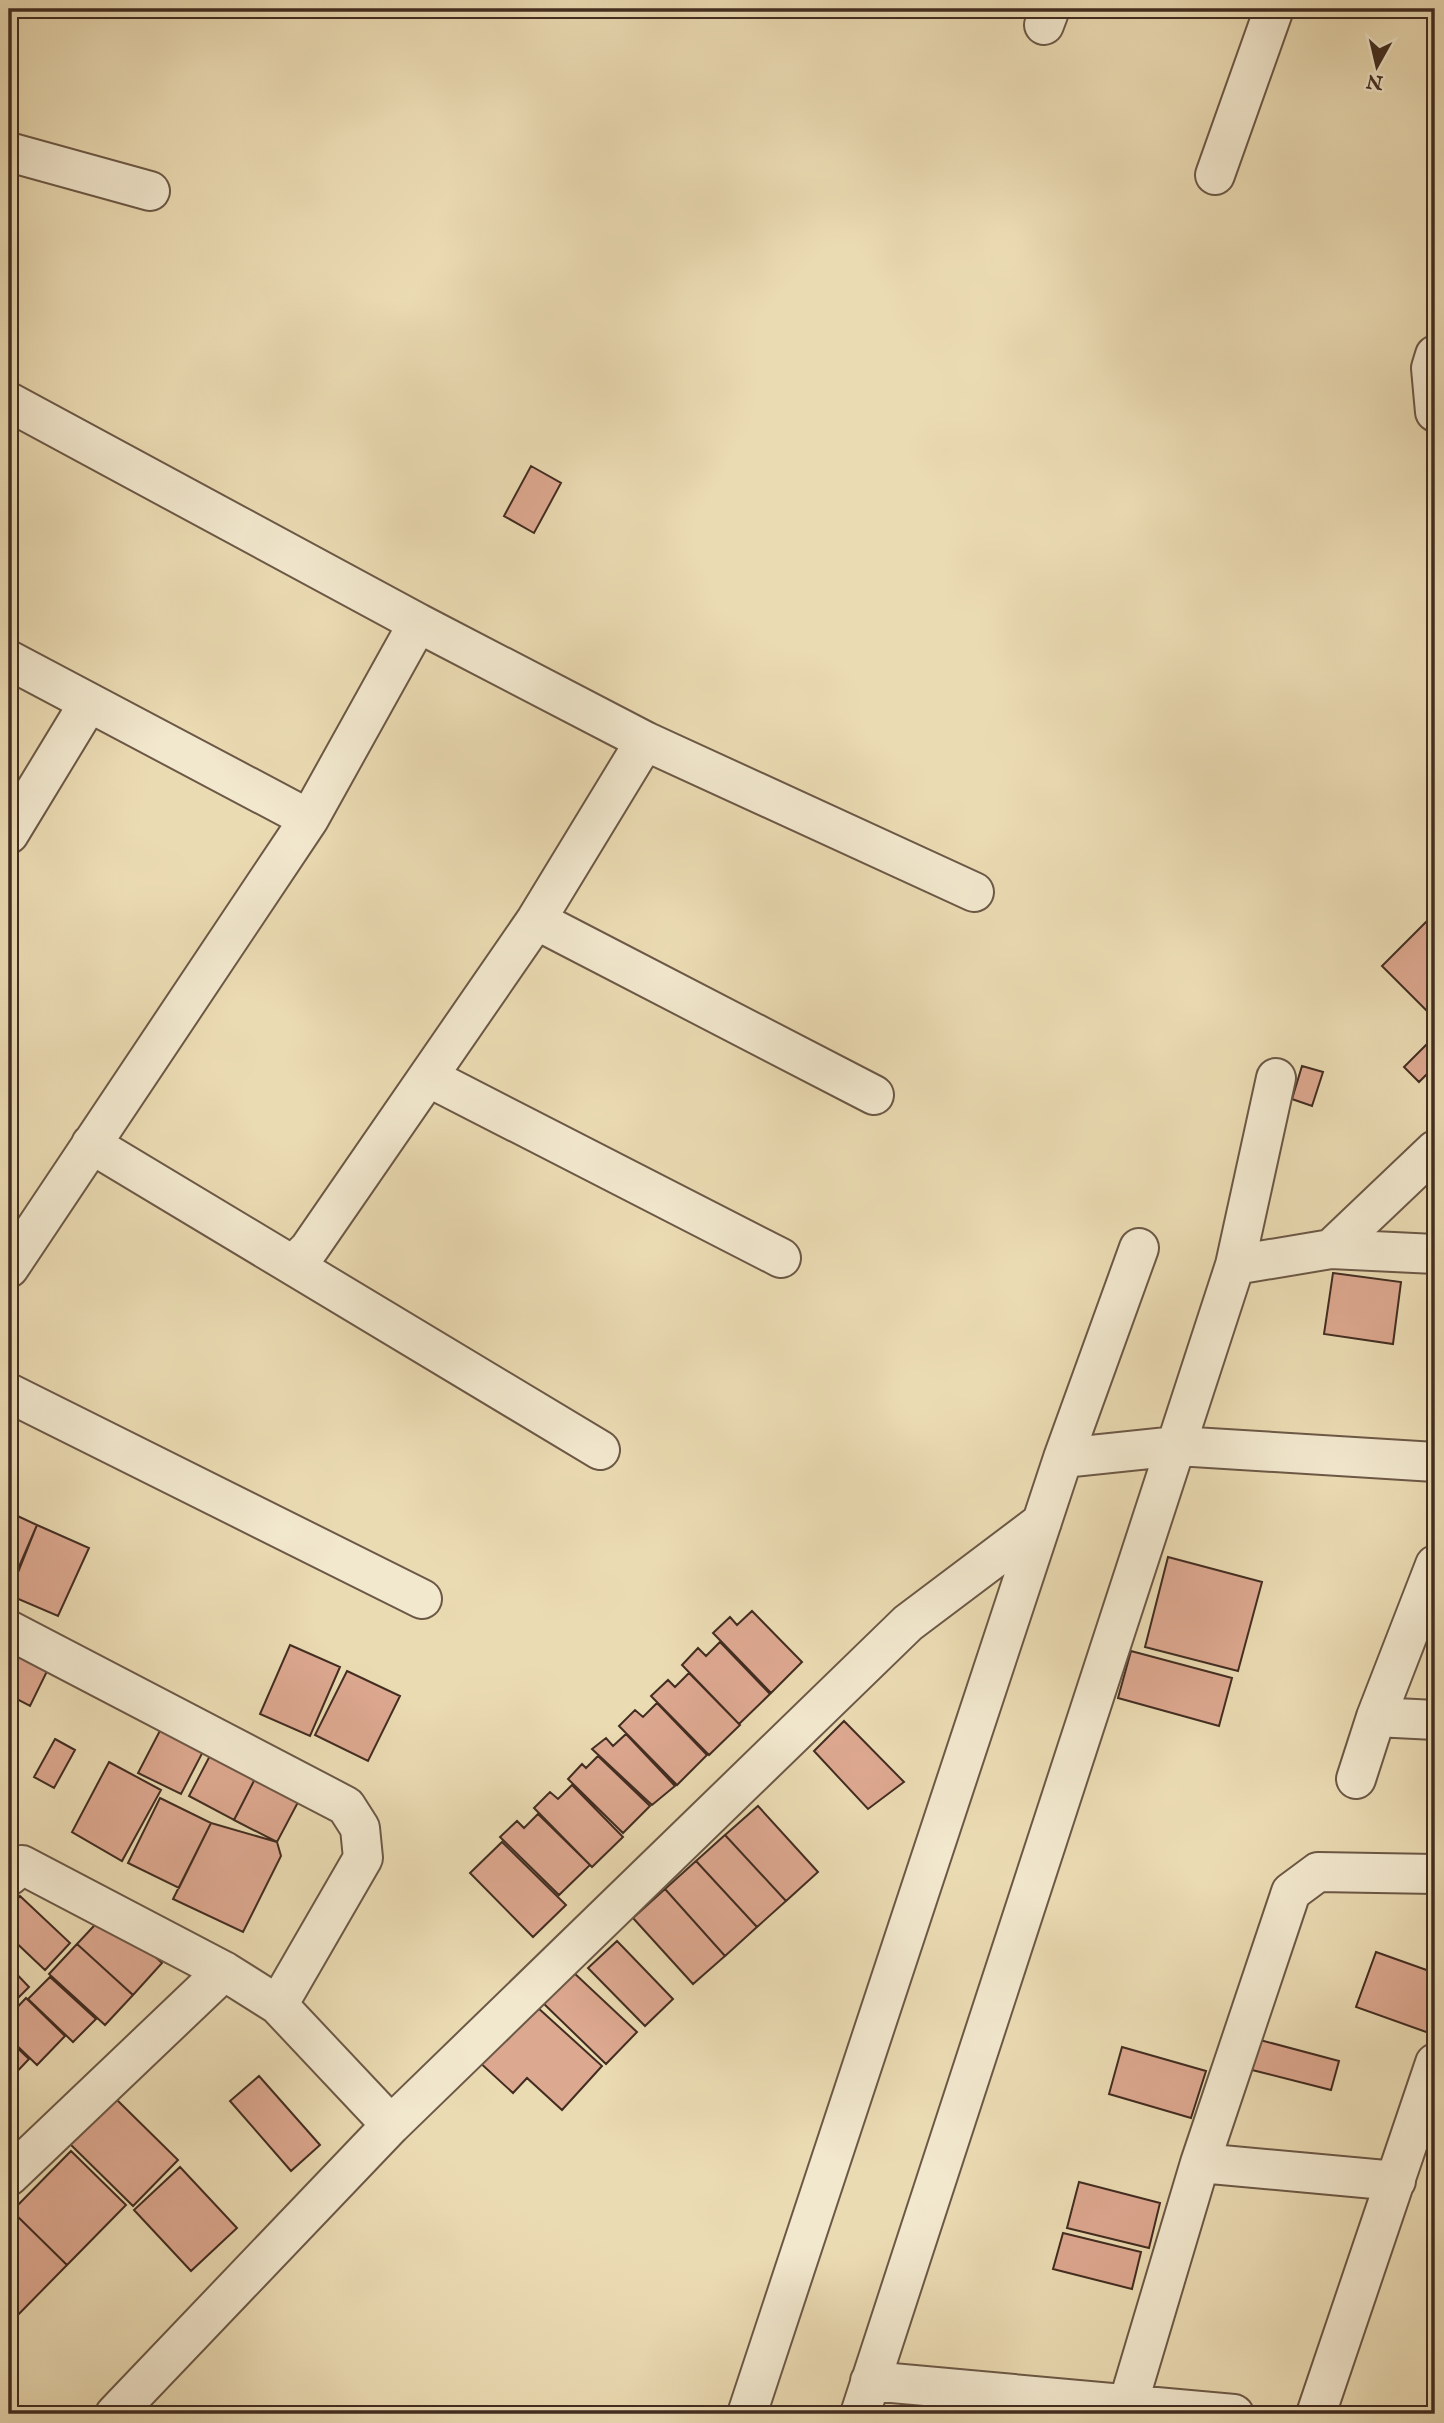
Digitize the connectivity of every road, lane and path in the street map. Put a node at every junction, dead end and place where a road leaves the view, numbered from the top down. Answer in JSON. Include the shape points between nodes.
{"nodes":[{"id":1,"x":1274,"y":9,"type":"edge"},
{"id":2,"x":9,"y":152,"type":"edge"},
{"id":3,"x":1215,"y":175,"type":"dead end"},
{"id":4,"x":149,"y":191,"type":"dead end"},
{"id":5,"x":1435,"y":355,"type":"edge"},
{"id":6,"x":9,"y":402,"type":"edge"},
{"id":7,"x":1435,"y":412,"type":"edge"},
{"id":8,"x":418,"y":624,"type":"junction"},
{"id":9,"x":9,"y":660,"type":"edge"},
{"id":10,"x":88,"y":704,"type":"junction"},
{"id":11,"x":645,"y":741,"type":"junction"},
{"id":12,"x":309,"y":819,"type":"junction"},
{"id":13,"x":9,"y":834,"type":"edge"},
{"id":14,"x":974,"y":892,"type":"dead end"},
{"id":15,"x":536,"y":919,"type":"junction"},
{"id":16,"x":428,"y":1077,"type":"junction"},
{"id":17,"x":1276,"y":1078,"type":"dead end"},
{"id":18,"x":874,"y":1095,"type":"dead end"},
{"id":19,"x":92,"y":1144,"type":"junction"},
{"id":20,"x":1435,"y":1150,"type":"edge"},
{"id":21,"x":1139,"y":1248,"type":"dead end"},
{"id":22,"x":1331,"y":1249,"type":"junction"},
{"id":23,"x":1435,"y":1254,"type":"edge"},
{"id":24,"x":781,"y":1258,"type":"dead end"},
{"id":25,"x":293,"y":1265,"type":"junction"},
{"id":26,"x":1236,"y":1265,"type":"junction"},
{"id":27,"x":9,"y":1268,"type":"edge"},
{"id":28,"x":9,"y":1393,"type":"edge"},
{"id":29,"x":1177,"y":1446,"type":"junction"},
{"id":30,"x":600,"y":1450,"type":"dead end"},
{"id":31,"x":1063,"y":1458,"type":"junction"},
{"id":32,"x":1435,"y":1462,"type":"edge"},
{"id":33,"x":1042,"y":1522,"type":"junction"},
{"id":34,"x":1435,"y":1565,"type":"edge"},
{"id":35,"x":422,"y":1599,"type":"dead end"},
{"id":36,"x":9,"y":1630,"type":"edge"},
{"id":37,"x":1376,"y":1717,"type":"junction"},
{"id":38,"x":1435,"y":1720,"type":"edge"},
{"id":39,"x":1356,"y":1779,"type":"dead end"},
{"id":40,"x":13,"y":1867,"type":"edge"},
{"id":41,"x":1435,"y":1874,"type":"edge"},
{"id":42,"x":224,"y":1971,"type":"junction"},
{"id":43,"x":278,"y":2005,"type":"junction"},
{"id":44,"x":1435,"y":2063,"type":"edge"},
{"id":45,"x":391,"y":2124,"type":"junction"},
{"id":46,"x":1200,"y":2163,"type":"junction"},
{"id":47,"x":9,"y":2176,"type":"edge"},
{"id":48,"x":1396,"y":2181,"type":"junction"},
{"id":49,"x":865,"y":2398,"type":"edge"},
{"id":50,"x":1128,"y":2404,"type":"junction"},
{"id":51,"x":115,"y":2414,"type":"edge"},
{"id":52,"x":747,"y":2414,"type":"edge"},
{"id":53,"x":1234,"y":2414,"type":"edge"},
{"id":54,"x":1316,"y":2414,"type":"edge"}],
"edges":[{"from":1,"to":3,"type":"street"},
{"from":2,"to":4,"type":"street"},
{"from":5,"to":7,"type":"street","via":[[1431,368]]},
{"from":6,"to":8,"type":"street"},
{"from":8,"to":11,"type":"street"},
{"from":8,"to":12,"type":"street"},
{"from":9,"to":10,"type":"street"},
{"from":10,"to":12,"type":"street"},
{"from":10,"to":13,"type":"street"},
{"from":11,"to":14,"type":"street"},
{"from":11,"to":15,"type":"street"},
{"from":12,"to":19,"type":"street"},
{"from":15,"to":16,"type":"street"},
{"from":15,"to":18,"type":"street"},
{"from":16,"to":24,"type":"street"},
{"from":16,"to":25,"type":"street","via":[[309,1249]]},
{"from":17,"to":26,"type":"street"},
{"from":19,"to":25,"type":"street"},
{"from":19,"to":27,"type":"street"},
{"from":20,"to":22,"type":"street"},
{"from":21,"to":31,"type":"street"},
{"from":22,"to":23,"type":"street"},
{"from":22,"to":26,"type":"street"},
{"from":25,"to":30,"type":"street"},
{"from":26,"to":29,"type":"street"},
{"from":28,"to":35,"type":"street"},
{"from":29,"to":31,"type":"street"},
{"from":29,"to":32,"type":"street"},
{"from":29,"to":49,"type":"street"},
{"from":31,"to":33,"type":"street"},
{"from":33,"to":45,"type":"street","via":[[908,1623]]},
{"from":33,"to":52,"type":"street"},
{"from":34,"to":37,"type":"street"},
{"from":36,"to":43,"type":"street","via":[[346,1806],[360,1828],[363,1858]]},
{"from":37,"to":38,"type":"street"},
{"from":37,"to":39,"type":"street"},
{"from":40,"to":42,"type":"street"},
{"from":41,"to":46,"type":"street","via":[[1318,1872],[1292,1892]]},
{"from":42,"to":43,"type":"street"},
{"from":42,"to":47,"type":"street"},
{"from":43,"to":45,"type":"street"},
{"from":44,"to":48,"type":"street"},
{"from":45,"to":51,"type":"street"},
{"from":46,"to":48,"type":"street"},
{"from":46,"to":50,"type":"street"},
{"from":48,"to":54,"type":"street"},
{"from":49,"to":50,"type":"street"},
{"from":50,"to":53,"type":"street"}]}
